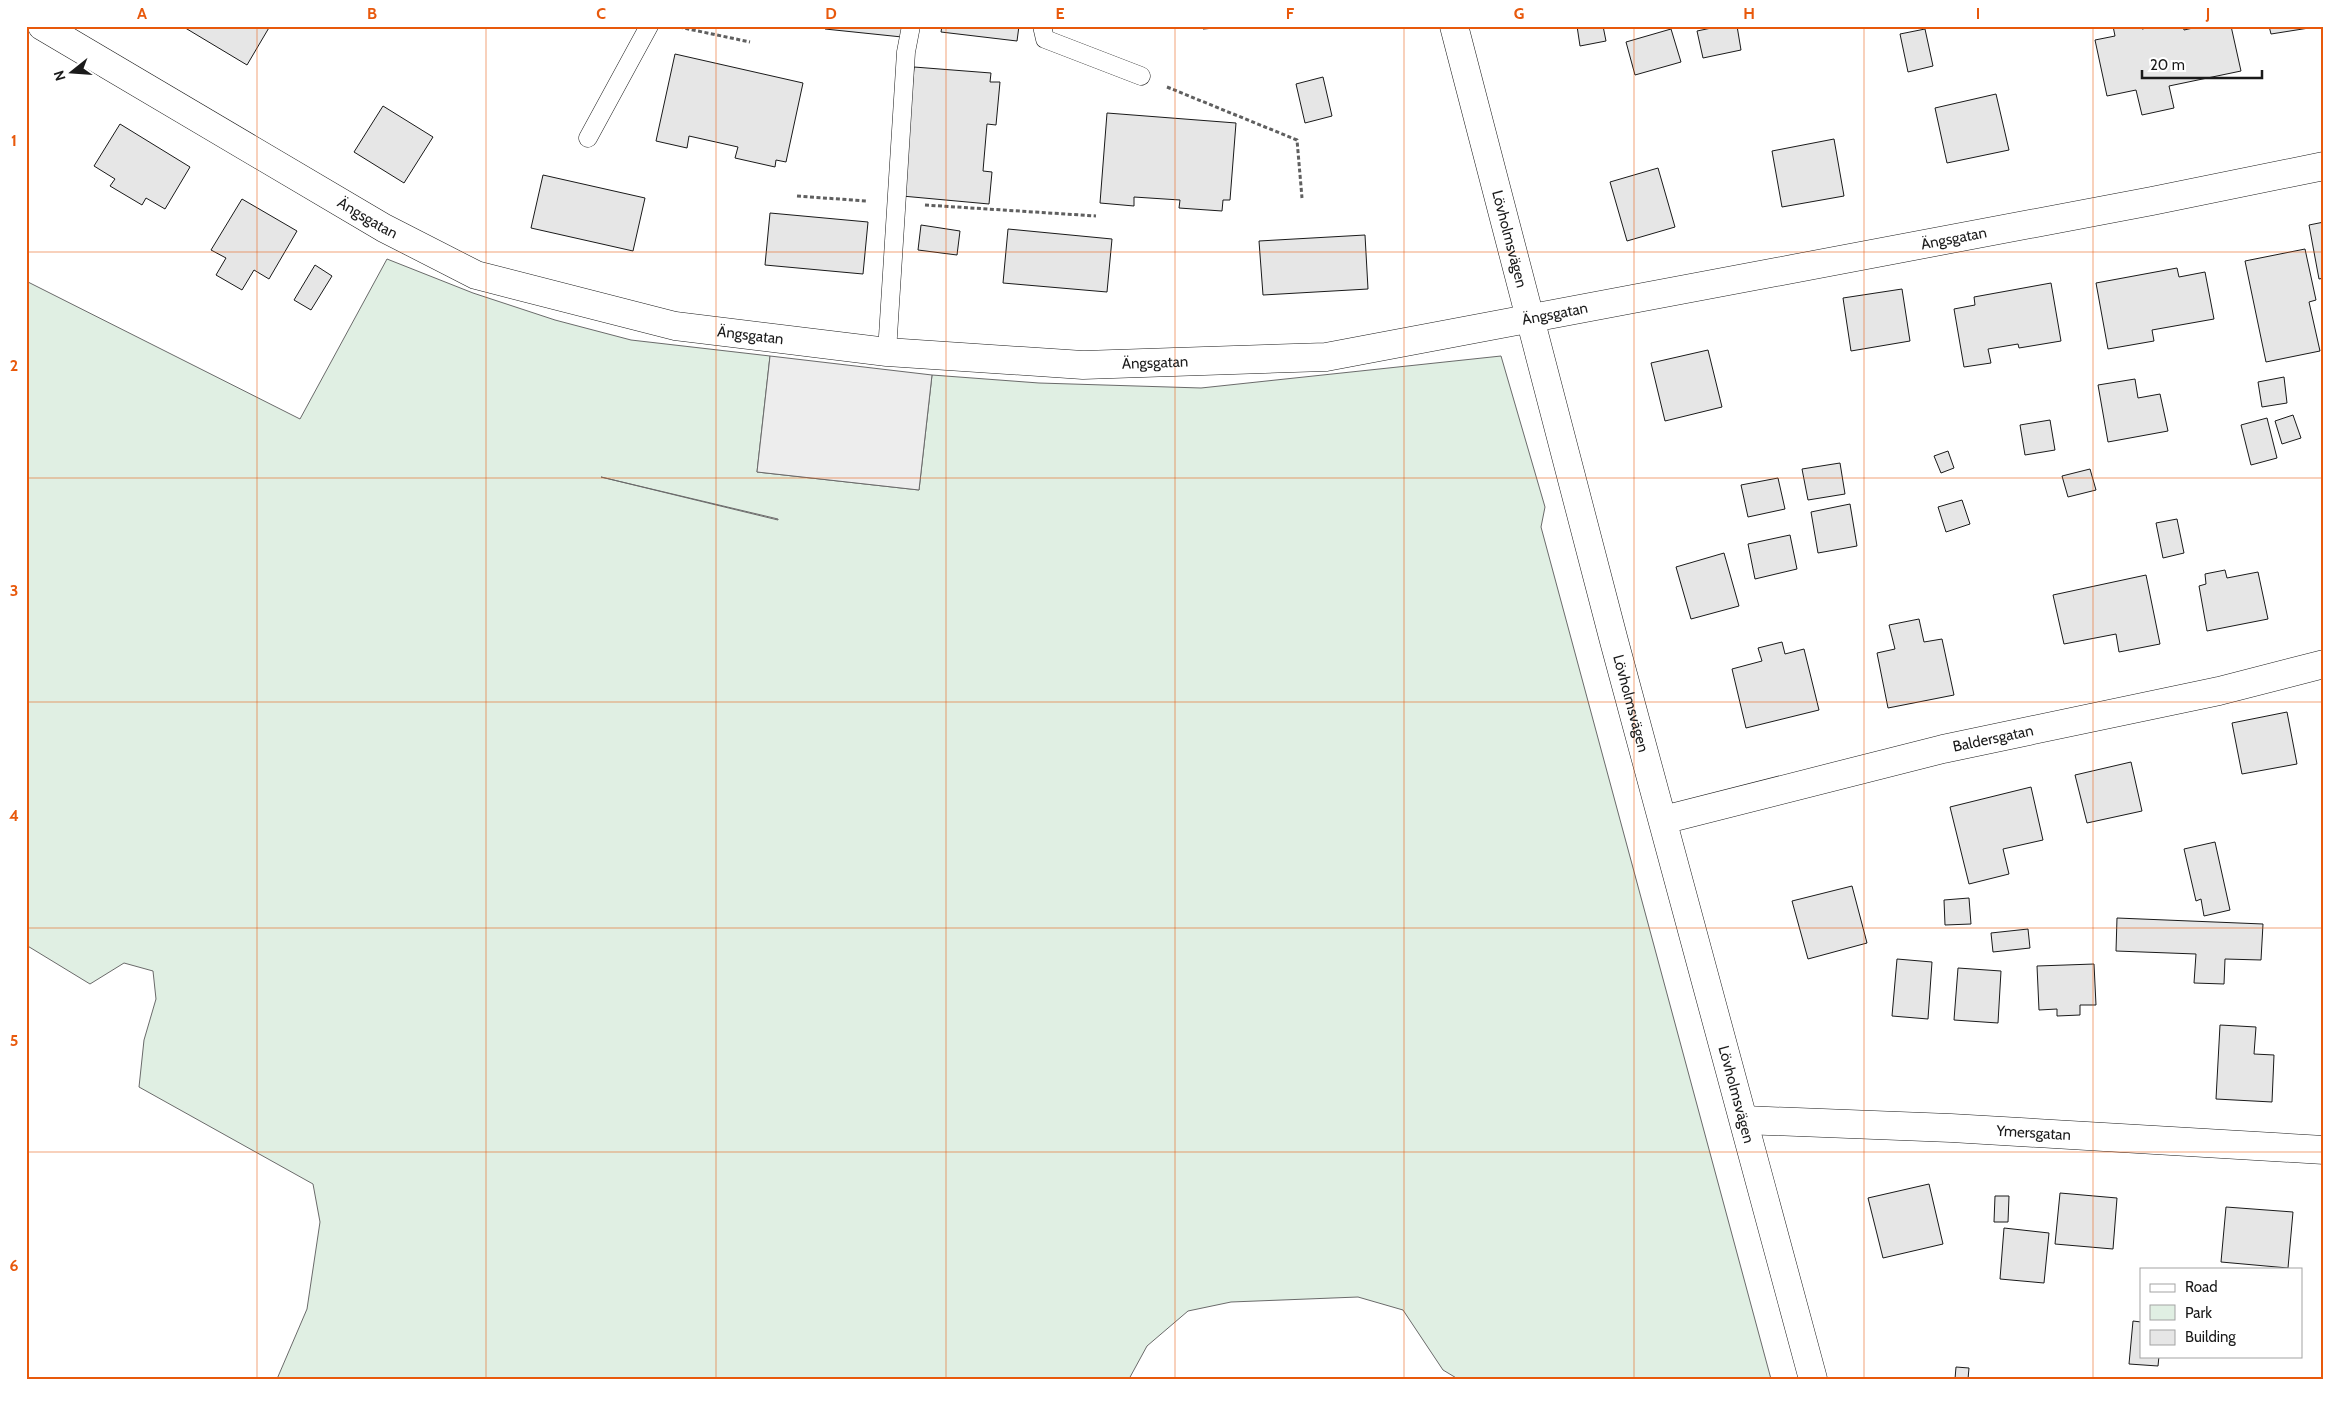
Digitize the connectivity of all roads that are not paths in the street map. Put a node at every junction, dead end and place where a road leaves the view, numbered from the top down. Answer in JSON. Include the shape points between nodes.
{"nodes":[{"id":1,"x":42,"y":26,"type":"edge"},
{"id":2,"x":649,"y":26,"type":"edge"},
{"id":3,"x":911,"y":26,"type":"edge"},
{"id":4,"x":1042,"y":26,"type":"edge"},
{"id":5,"x":1454,"y":26,"type":"edge"},
{"id":6,"x":1141,"y":76,"type":"road end"},
{"id":7,"x":588,"y":138,"type":"dead end"},
{"id":8,"x":2324,"y":166,"type":"edge"},
{"id":9,"x":1531,"y":318,"type":"junction"},
{"id":10,"x":887,"y":352,"type":"junction"},
{"id":11,"x":2324,"y":664,"type":"edge"},
{"id":12,"x":1663,"y":820,"type":"junction"},
{"id":13,"x":1744,"y":1120,"type":"junction"},
{"id":14,"x":2324,"y":1150,"type":"edge"},
{"id":15,"x":1813,"y":1379,"type":"edge"}],
"edges":[{"from":1,"to":10,"type":"street","name":"Ängsgatan","via":[[384,228],[476,275],[675,326]]},
{"from":2,"to":7,"type":"lane"},
{"from":3,"to":10,"type":"lane","via":[[906,52]]},
{"from":4,"to":6,"type":"lane","via":[[1045,40]]},
{"from":5,"to":9,"type":"street","name":"Lövholmsvägen"},
{"from":8,"to":9,"type":"street","name":"Ängsgatan","via":[[2152,202]]},
{"from":9,"to":10,"type":"street","name":"Ängsgatan","via":[[1326,357],[1083,365]]},
{"from":9,"to":12,"type":"street","name":"Lövholmsvägen"},
{"from":11,"to":12,"type":"street","name":"Baldersgatan","via":[[2219,691],[1943,749]]},
{"from":12,"to":13,"type":"street","name":"Lövholmsvägen"},
{"from":13,"to":14,"type":"street","name":"Ymersgatan","via":[[1951,1128]]},
{"from":13,"to":15,"type":"street","name":"Lövholmsvägen"}]}
